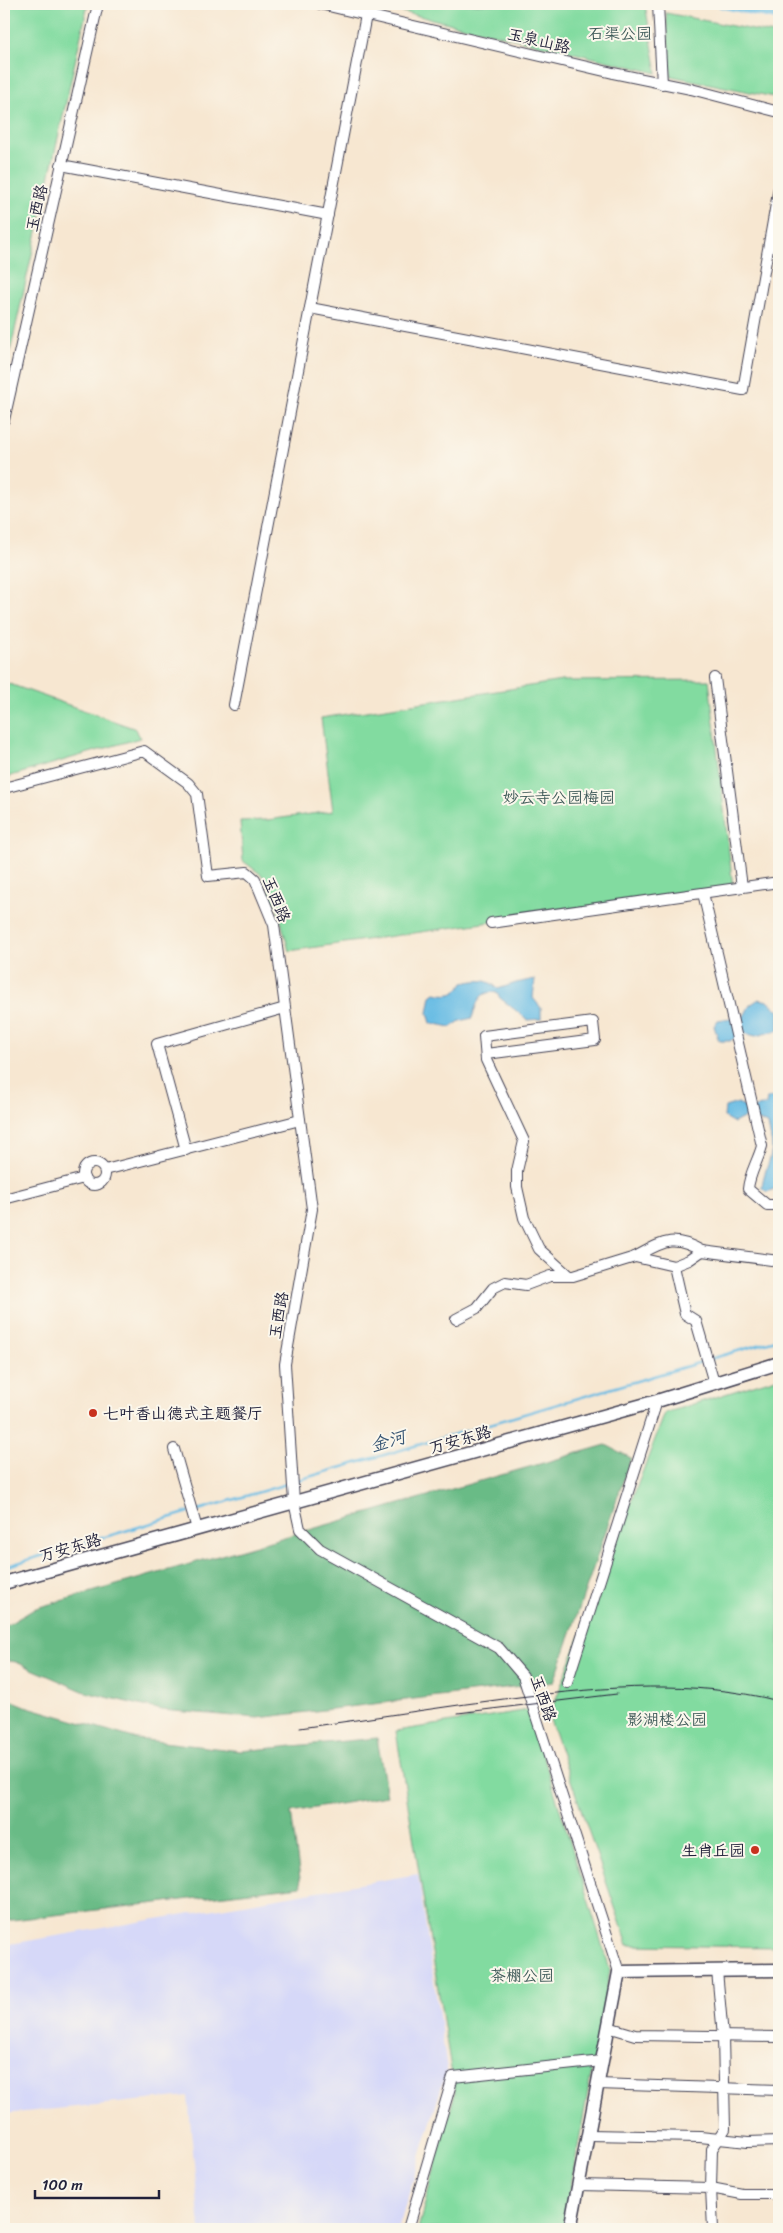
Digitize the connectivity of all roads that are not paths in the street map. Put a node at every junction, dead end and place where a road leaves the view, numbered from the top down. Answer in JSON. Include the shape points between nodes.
{"nodes":[{"id":1,"x":98,"y":4,"type":"edge"},
{"id":2,"x":320,"y":4,"type":"edge"},
{"id":3,"x":658,"y":4,"type":"edge"},
{"id":4,"x":366,"y":15,"type":"junction"},
{"id":5,"x":662,"y":84,"type":"junction"},
{"id":6,"x":779,"y":112,"type":"edge"},
{"id":7,"x":61,"y":165,"type":"junction"},
{"id":8,"x":779,"y":187,"type":"edge"},
{"id":9,"x":328,"y":215,"type":"junction"},
{"id":10,"x":310,"y":308,"type":"junction"},
{"id":11,"x":4,"y":420,"type":"edge"},
{"id":12,"x":715,"y":678,"type":"dead end"},
{"id":13,"x":234,"y":705,"type":"dead end"},
{"id":14,"x":4,"y":788,"type":"edge"},
{"id":15,"x":779,"y":882,"type":"edge"},
{"id":16,"x":742,"y":888,"type":"junction"},
{"id":17,"x":703,"y":893,"type":"junction"},
{"id":18,"x":492,"y":924,"type":"dead end"},
{"id":19,"x":285,"y":1008,"type":"junction"},
{"id":20,"x":486,"y":1054,"type":"junction"},
{"id":21,"x":300,"y":1120,"type":"junction"},
{"id":22,"x":186,"y":1150,"type":"junction"},
{"id":23,"x":105,"y":1170,"type":"junction"},
{"id":24,"x":84,"y":1178,"type":"junction"},
{"id":25,"x":4,"y":1199,"type":"edge"},
{"id":26,"x":779,"y":1205,"type":"edge"},
{"id":27,"x":702,"y":1251,"type":"junction"},
{"id":28,"x":635,"y":1257,"type":"junction"},
{"id":29,"x":779,"y":1261,"type":"edge"},
{"id":30,"x":674,"y":1266,"type":"junction"},
{"id":31,"x":569,"y":1276,"type":"junction"},
{"id":32,"x":456,"y":1319,"type":"dead end"},
{"id":33,"x":779,"y":1363,"type":"edge"},
{"id":34,"x":714,"y":1383,"type":"junction"},
{"id":35,"x":657,"y":1401,"type":"junction"},
{"id":36,"x":174,"y":1449,"type":"dead end"},
{"id":37,"x":294,"y":1496,"type":"junction"},
{"id":38,"x":197,"y":1529,"type":"junction"},
{"id":39,"x":4,"y":1583,"type":"edge"},
{"id":40,"x":567,"y":1683,"type":"dead end"},
{"id":41,"x":779,"y":1970,"type":"edge"},
{"id":42,"x":717,"y":1971,"type":"junction"},
{"id":43,"x":619,"y":1972,"type":"junction"},
{"id":44,"x":608,"y":2027,"type":"junction"},
{"id":45,"x":723,"y":2036,"type":"junction"},
{"id":46,"x":779,"y":2037,"type":"edge"},
{"id":47,"x":602,"y":2062,"type":"junction"},
{"id":48,"x":598,"y":2084,"type":"junction"},
{"id":49,"x":724,"y":2088,"type":"junction"},
{"id":50,"x":779,"y":2090,"type":"edge"},
{"id":51,"x":588,"y":2134,"type":"junction"},
{"id":52,"x":718,"y":2140,"type":"junction"},
{"id":53,"x":779,"y":2141,"type":"edge"},
{"id":54,"x":579,"y":2185,"type":"junction"},
{"id":55,"x":711,"y":2188,"type":"junction"},
{"id":56,"x":779,"y":2194,"type":"edge"},
{"id":57,"x":408,"y":2229,"type":"edge"},
{"id":58,"x":570,"y":2229,"type":"edge"},
{"id":59,"x":713,"y":2229,"type":"edge"}],
"edges":[{"from":1,"to":7,"type":"street","name":"玉西路"},
{"from":2,"to":4,"type":"street","name":"玉泉山路"},
{"from":3,"to":5,"type":"street"},
{"from":4,"to":5,"type":"street","name":"玉泉山路"},
{"from":4,"to":9,"type":"street"},
{"from":5,"to":6,"type":"street","name":"玉泉山路"},
{"from":7,"to":9,"type":"street"},
{"from":7,"to":11,"type":"street","name":"玉西路"},
{"from":8,"to":10,"type":"street","via":[[743,390]]},
{"from":9,"to":10,"type":"street"},
{"from":10,"to":13,"type":"street"},
{"from":12,"to":16,"type":"street"},
{"from":14,"to":19,"type":"street","name":"玉西路","via":[[144,751],[188,783],[197,794],[208,876],[247,872],[255,879],[274,925]]},
{"from":15,"to":16,"type":"street"},
{"from":16,"to":17,"type":"street"},
{"from":17,"to":18,"type":"street"},
{"from":17,"to":26,"type":"street","via":[[762,1146],[757,1165],[748,1178],[748,1189],[767,1205]]},
{"from":19,"to":21,"type":"street","name":"玉西路"},
{"from":19,"to":22,"type":"street","via":[[157,1044]]},
{"from":20,"to":20,"type":"street","via":[[484,1036],[593,1022],[595,1040]]},
{"from":20,"to":31,"type":"street","via":[[497,1086],[524,1141],[517,1187],[524,1218],[539,1249]]},
{"from":21,"to":22,"type":"street"},
{"from":21,"to":37,"type":"street","name":"玉西路","via":[[312,1209],[284,1364]]},
{"from":22,"to":23,"type":"street"},
{"from":23,"to":24,"type":"street","via":[[105,1177],[98,1184],[91,1184]]},
{"from":23,"to":24,"type":"street","via":[[100,1164],[89,1164],[84,1169]]},
{"from":24,"to":25,"type":"street"},
{"from":27,"to":28,"type":"street","via":[[685,1242],[663,1242]]},
{"from":27,"to":29,"type":"street"},
{"from":27,"to":30,"type":"street"},
{"from":28,"to":30,"type":"street"},
{"from":28,"to":31,"type":"street"},
{"from":30,"to":34,"type":"street","via":[[685,1314],[696,1321]]},
{"from":31,"to":32,"type":"street","via":[[550,1276],[526,1284],[505,1282],[493,1288],[477,1308]]},
{"from":33,"to":34,"type":"street","name":"万安东路"},
{"from":34,"to":35,"type":"street","name":"万安东路"},
{"from":35,"to":37,"type":"street","name":"万安东路"},
{"from":35,"to":40,"type":"street"},
{"from":36,"to":38,"type":"street"},
{"from":37,"to":38,"type":"street","name":"万安东路"},
{"from":37,"to":43,"type":"street","name":"玉西路","via":[[300,1529],[320,1549],[499,1648],[523,1676]]},
{"from":38,"to":39,"type":"street","name":"万安东路"},
{"from":41,"to":42,"type":"street"},
{"from":42,"to":43,"type":"street"},
{"from":42,"to":45,"type":"street"},
{"from":43,"to":44,"type":"street"},
{"from":44,"to":45,"type":"street","via":[[635,2035]]},
{"from":44,"to":47,"type":"street"},
{"from":45,"to":46,"type":"street"},
{"from":45,"to":49,"type":"street"},
{"from":47,"to":48,"type":"street"},
{"from":47,"to":57,"type":"street","via":[[453,2076]]},
{"from":48,"to":49,"type":"street"},
{"from":48,"to":51,"type":"street"},
{"from":49,"to":50,"type":"street"},
{"from":49,"to":52,"type":"street","via":[[724,2129]]},
{"from":51,"to":52,"type":"street"},
{"from":51,"to":54,"type":"street"},
{"from":52,"to":53,"type":"street"},
{"from":52,"to":55,"type":"street","via":[[712,2149]]},
{"from":54,"to":55,"type":"street"},
{"from":54,"to":58,"type":"street"},
{"from":55,"to":56,"type":"street","via":[[742,2194]]},
{"from":55,"to":59,"type":"street"}]}
